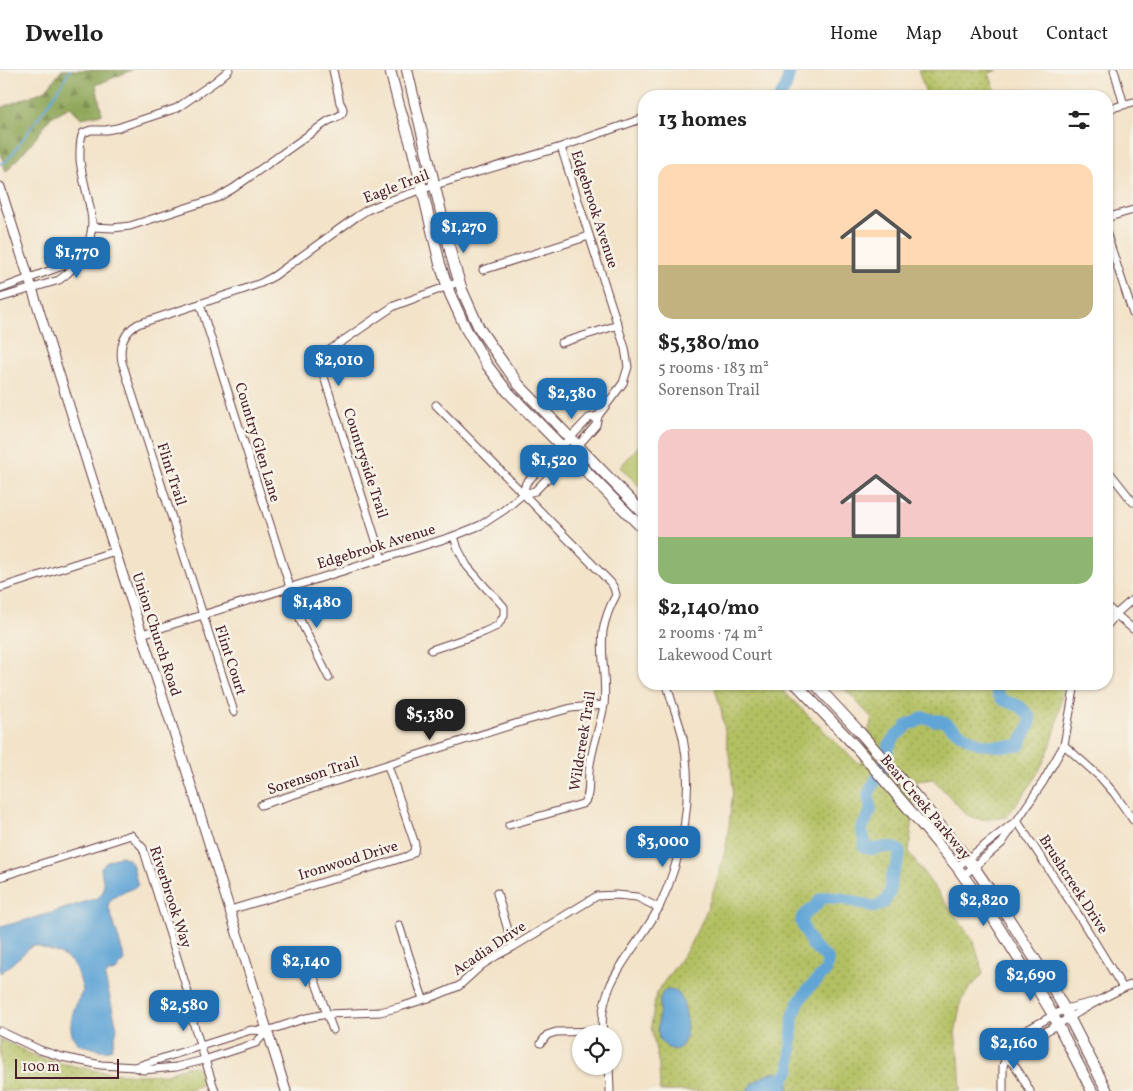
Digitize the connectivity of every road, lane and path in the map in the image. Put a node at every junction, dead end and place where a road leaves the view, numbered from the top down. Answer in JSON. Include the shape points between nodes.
{"nodes":[{"id":1,"x":229,"y":70,"type":"edge"},
{"id":2,"x":333,"y":70,"type":"edge"},
{"id":3,"x":390,"y":70,"type":"edge"},
{"id":4,"x":407,"y":70,"type":"edge"},
{"id":5,"x":1114,"y":70,"type":"edge"},
{"id":6,"x":1133,"y":102,"type":"edge"},
{"id":7,"x":1124,"y":105,"type":"junction"},
{"id":8,"x":1113,"y":108,"type":"edge"},
{"id":9,"x":638,"y":120,"type":"edge"},
{"id":10,"x":561,"y":147,"type":"junction"},
{"id":11,"x":435,"y":185,"type":"junction"},
{"id":12,"x":0,"y":187,"type":"edge"},
{"id":13,"x":422,"y":190,"type":"junction"},
{"id":14,"x":1133,"y":210,"type":"edge"},
{"id":15,"x":1113,"y":216,"type":"edge"},
{"id":16,"x":92,"y":227,"type":"junction"},
{"id":17,"x":90,"y":236,"type":"junction"},
{"id":18,"x":589,"y":236,"type":"junction"},
{"id":19,"x":1113,"y":253,"type":"edge"},
{"id":20,"x":483,"y":270,"type":"dead end"},
{"id":21,"x":28,"y":278,"type":"junction"},
{"id":22,"x":459,"y":282,"type":"junction"},
{"id":23,"x":447,"y":286,"type":"junction"},
{"id":24,"x":0,"y":289,"type":"edge"},
{"id":25,"x":32,"y":289,"type":"junction"},
{"id":26,"x":0,"y":298,"type":"edge"},
{"id":27,"x":200,"y":304,"type":"junction"},
{"id":28,"x":1133,"y":314,"type":"edge"},
{"id":29,"x":618,"y":325,"type":"junction"},
{"id":30,"x":123,"y":340,"type":"joint"},
{"id":31,"x":561,"y":343,"type":"dead end"},
{"id":32,"x":436,"y":404,"type":"dead end"},
{"id":33,"x":598,"y":416,"type":"junction"},
{"id":34,"x":570,"y":438,"type":"junction"},
{"id":35,"x":578,"y":446,"type":"junction"},
{"id":36,"x":561,"y":447,"type":"junction"},
{"id":37,"x":570,"y":455,"type":"junction"},
{"id":38,"x":1113,"y":477,"type":"edge"},
{"id":39,"x":523,"y":494,"type":"junction"},
{"id":40,"x":1133,"y":502,"type":"edge"},
{"id":41,"x":638,"y":508,"type":"edge"},
{"id":42,"x":638,"y":524,"type":"edge"},
{"id":43,"x":454,"y":536,"type":"junction"},
{"id":44,"x":115,"y":552,"type":"junction"},
{"id":45,"x":382,"y":559,"type":"junction"},
{"id":46,"x":290,"y":587,"type":"junction"},
{"id":47,"x":0,"y":588,"type":"edge"},
{"id":48,"x":1133,"y":599,"type":"edge"},
{"id":49,"x":1113,"y":612,"type":"edge"},
{"id":50,"x":1116,"y":614,"type":"junction"},
{"id":51,"x":202,"y":615,"type":"junction"},
{"id":52,"x":1113,"y":618,"type":"edge"},
{"id":53,"x":1133,"y":630,"type":"edge"},
{"id":54,"x":142,"y":634,"type":"junction"},
{"id":55,"x":431,"y":650,"type":"dead end"},
{"id":56,"x":329,"y":678,"type":"dead end"},
{"id":57,"x":669,"y":690,"type":"edge"},
{"id":58,"x":802,"y":690,"type":"edge"},
{"id":59,"x":821,"y":690,"type":"edge"},
{"id":60,"x":1074,"y":690,"type":"edge"},
{"id":61,"x":604,"y":705,"type":"junction"},
{"id":62,"x":234,"y":712,"type":"dead end"},
{"id":63,"x":1064,"y":745,"type":"junction"},
{"id":64,"x":388,"y":766,"type":"junction"},
{"id":65,"x":262,"y":805,"type":"dead end"},
{"id":66,"x":1133,"y":820,"type":"edge"},
{"id":67,"x":1017,"y":821,"type":"junction"},
{"id":68,"x":509,"y":825,"type":"dead end"},
{"id":69,"x":970,"y":863,"type":"junction"},
{"id":70,"x":960,"y":871,"type":"junction"},
{"id":71,"x":0,"y":877,"type":"edge"},
{"id":72,"x":496,"y":893,"type":"dead end"},
{"id":73,"x":659,"y":908,"type":"junction"},
{"id":74,"x":230,"y":910,"type":"junction"},
{"id":75,"x":399,"y":925,"type":"dead end"},
{"id":76,"x":513,"y":947,"type":"junction"},
{"id":77,"x":306,"y":955,"type":"dead end"},
{"id":78,"x":1133,"y":984,"type":"edge"},
{"id":79,"x":1123,"y":988,"type":"junction"},
{"id":80,"x":423,"y":999,"type":"junction"},
{"id":81,"x":327,"y":1014,"type":"junction"},
{"id":82,"x":1067,"y":1014,"type":"junction"},
{"id":83,"x":1053,"y":1015,"type":"junction"},
{"id":84,"x":603,"y":1025,"type":"edge"},
{"id":85,"x":1058,"y":1025,"type":"junction"},
{"id":86,"x":334,"y":1030,"type":"dead end"},
{"id":87,"x":0,"y":1031,"type":"edge"},
{"id":88,"x":267,"y":1031,"type":"junction"},
{"id":89,"x":572,"y":1032,"type":"edge"},
{"id":90,"x":541,"y":1043,"type":"dead end"},
{"id":91,"x":200,"y":1046,"type":"junction"},
{"id":92,"x":1014,"y":1046,"type":"junction"},
{"id":93,"x":1006,"y":1058,"type":"junction"},
{"id":94,"x":204,"y":1060,"type":"junction"},
{"id":95,"x":135,"y":1068,"type":"junction"},
{"id":96,"x":609,"y":1075,"type":"edge"},
{"id":97,"x":215,"y":1091,"type":"edge"},
{"id":98,"x":286,"y":1091,"type":"edge"},
{"id":99,"x":610,"y":1091,"type":"edge"},
{"id":100,"x":1003,"y":1091,"type":"edge"},
{"id":101,"x":1030,"y":1091,"type":"edge"},
{"id":102,"x":1092,"y":1091,"type":"edge"},
{"id":103,"x":1107,"y":1091,"type":"edge"}],
"edges":[{"from":1,"to":16,"type":"street","via":[[177,108],[117,128],[83,133],[81,164]]},
{"from":2,"to":16,"type":"street","via":[[343,109],[341,115],[234,188],[208,202],[130,226]]},
{"from":3,"to":13,"type":"main road"},
{"from":4,"to":11,"type":"main road"},
{"from":5,"to":7,"type":"street"},
{"from":6,"to":7,"type":"street"},
{"from":7,"to":8,"type":"street"},
{"from":9,"to":10,"type":"street","name":"Eagle Trail"},
{"from":10,"to":11,"type":"street","name":"Eagle Trail"},
{"from":10,"to":18,"type":"street","name":"Edgebrook Avenue"},
{"from":11,"to":13,"type":"street","name":"Eagle Trail"},
{"from":11,"to":22,"type":"main road"},
{"from":12,"to":21,"type":"street","name":"Union Church Road"},
{"from":13,"to":23,"type":"main road"},
{"from":13,"to":27,"type":"street","name":"Eagle Trail","via":[[367,210],[261,283]]},
{"from":14,"to":15,"type":"street"},
{"from":16,"to":17,"type":"street"},
{"from":17,"to":21,"type":"street","via":[[70,262]]},
{"from":17,"to":25,"type":"street","via":[[82,257],[65,276]]},
{"from":18,"to":20,"type":"street"},
{"from":18,"to":29,"type":"street","name":"Edgebrook Avenue"},
{"from":19,"to":28,"type":"street"},
{"from":21,"to":24,"type":"street"},
{"from":21,"to":25,"type":"street","name":"Union Church Road"},
{"from":22,"to":23,"type":"street","name":"Countryside Trail"},
{"from":22,"to":34,"type":"main road","via":[[479,328],[511,374]]},
{"from":23,"to":36,"type":"main road","via":[[463,324],[487,365],[507,391]]},
{"from":23,"to":45,"type":"street","name":"Countryside Trail","via":[[394,306],[318,358]]},
{"from":25,"to":26,"type":"street"},
{"from":25,"to":44,"type":"street","name":"Union Church Road"},
{"from":27,"to":30,"type":"street","name":"Eagle Trail","via":[[138,324]]},
{"from":27,"to":46,"type":"street","name":"Country Glen Lane"},
{"from":29,"to":31,"type":"street"},
{"from":29,"to":33,"type":"street","name":"Edgebrook Avenue","via":[[628,367],[623,383]]},
{"from":30,"to":51,"type":"street","name":"Flint Trail","via":[[122,362]]},
{"from":32,"to":39,"type":"street"},
{"from":33,"to":34,"type":"street","name":"Edgebrook Avenue","via":[[589,418]]},
{"from":33,"to":35,"type":"street","name":"Edgebrook Avenue","via":[[596,425]]},
{"from":34,"to":35,"type":"main road"},
{"from":34,"to":36,"type":"street","name":"Edgebrook Avenue"},
{"from":35,"to":37,"type":"street","name":"Edgebrook Avenue"},
{"from":35,"to":41,"type":"main road"},
{"from":36,"to":37,"type":"main road"},
{"from":36,"to":39,"type":"street","name":"Edgebrook Avenue","via":[[526,483]]},
{"from":37,"to":39,"type":"street","name":"Edgebrook Avenue","via":[[535,491]]},
{"from":37,"to":42,"type":"main road"},
{"from":38,"to":40,"type":"street"},
{"from":39,"to":43,"type":"street","name":"Edgebrook Avenue","via":[[489,520]]},
{"from":39,"to":61,"type":"street","name":"Wildcreek Trail","via":[[614,588],[616,595],[604,630]]},
{"from":43,"to":45,"type":"street","name":"Edgebrook Avenue"},
{"from":43,"to":55,"type":"street","via":[[467,566],[504,607],[504,616],[497,626]]},
{"from":44,"to":47,"type":"street"},
{"from":44,"to":54,"type":"street","name":"Union Church Road"},
{"from":45,"to":46,"type":"street","name":"Edgebrook Avenue"},
{"from":46,"to":51,"type":"street","name":"Edgebrook Avenue"},
{"from":46,"to":56,"type":"street","name":"Country Glen Lane","via":[[301,622]]},
{"from":48,"to":50,"type":"street"},
{"from":49,"to":50,"type":"street"},
{"from":50,"to":52,"type":"street"},
{"from":50,"to":53,"type":"street"},
{"from":51,"to":54,"type":"street","name":"Edgebrook Avenue"},
{"from":51,"to":62,"type":"street","name":"Flint Court"},
{"from":54,"to":74,"type":"street","name":"Union Church Road"},
{"from":57,"to":73,"type":"street","via":[[683,739],[687,802],[678,856]]},
{"from":58,"to":70,"type":"main road","name":"Bear Creek Parkway","via":[[856,747]]},
{"from":59,"to":69,"type":"main road","name":"Bear Creek Parkway","via":[[858,729]]},
{"from":60,"to":63,"type":"street"},
{"from":61,"to":64,"type":"street","name":"Sorenson Trail","via":[[571,708],[521,722]]},
{"from":61,"to":68,"type":"street","name":"Wildcreek Trail","via":[[590,757],[586,802]]},
{"from":63,"to":66,"type":"street","via":[[1101,778]]},
{"from":63,"to":67,"type":"street"},
{"from":64,"to":65,"type":"street","name":"Sorenson Trail"},
{"from":64,"to":74,"type":"street","name":"Ironwood Drive","via":[[414,852]]},
{"from":67,"to":69,"type":"street","via":[[1002,843]]},
{"from":67,"to":79,"type":"street","name":"Brushcreek Drive"},
{"from":69,"to":70,"type":"street"},
{"from":69,"to":70,"type":"street"},
{"from":69,"to":82,"type":"main road","name":"Bear Creek Parkway","via":[[1032,954]]},
{"from":70,"to":83,"type":"main road","name":"Bear Creek Parkway"},
{"from":71,"to":91,"type":"street","name":"Riverbrook Way","via":[[131,835],[143,848],[189,996],[192,1022]]},
{"from":72,"to":76,"type":"street"},
{"from":73,"to":76,"type":"street","name":"Acadia Drive","via":[[637,897],[597,896]]},
{"from":73,"to":84,"type":"street","via":[[613,979],[602,1014]]},
{"from":74,"to":88,"type":"street","name":"Union Church Road"},
{"from":75,"to":80,"type":"street"},
{"from":76,"to":80,"type":"street","name":"Acadia Drive","via":[[482,965],[459,986]]},
{"from":77,"to":81,"type":"street"},
{"from":78,"to":79,"type":"street"},
{"from":79,"to":82,"type":"street"},
{"from":80,"to":81,"type":"street","name":"Acadia Drive","via":[[380,1012]]},
{"from":81,"to":86,"type":"street"},
{"from":81,"to":88,"type":"street","name":"Acadia Drive"},
{"from":82,"to":83,"type":"street"},
{"from":82,"to":85,"type":"street"},
{"from":82,"to":103,"type":"main road","name":"Bear Creek Parkway"},
{"from":83,"to":85,"type":"main road","name":"Bear Creek Parkway"},
{"from":83,"to":92,"type":"street","via":[[1023,1032]]},
{"from":85,"to":92,"type":"street"},
{"from":85,"to":102,"type":"main road","name":"Bear Creek Parkway"},
{"from":87,"to":95,"type":"street","via":[[62,1057]]},
{"from":88,"to":91,"type":"street","via":[[251,1030]]},
{"from":88,"to":94,"type":"street","via":[[256,1043]]},
{"from":88,"to":98,"type":"street","name":"Union Church Road"},
{"from":89,"to":90,"type":"street","via":[[556,1032]]},
{"from":91,"to":94,"type":"street"},
{"from":91,"to":95,"type":"street"},
{"from":92,"to":93,"type":"street"},
{"from":93,"to":100,"type":"street"},
{"from":93,"to":101,"type":"street","via":[[1016,1067]]},
{"from":94,"to":95,"type":"street","via":[[156,1070]]},
{"from":94,"to":97,"type":"street"},
{"from":96,"to":99,"type":"street"}]}
